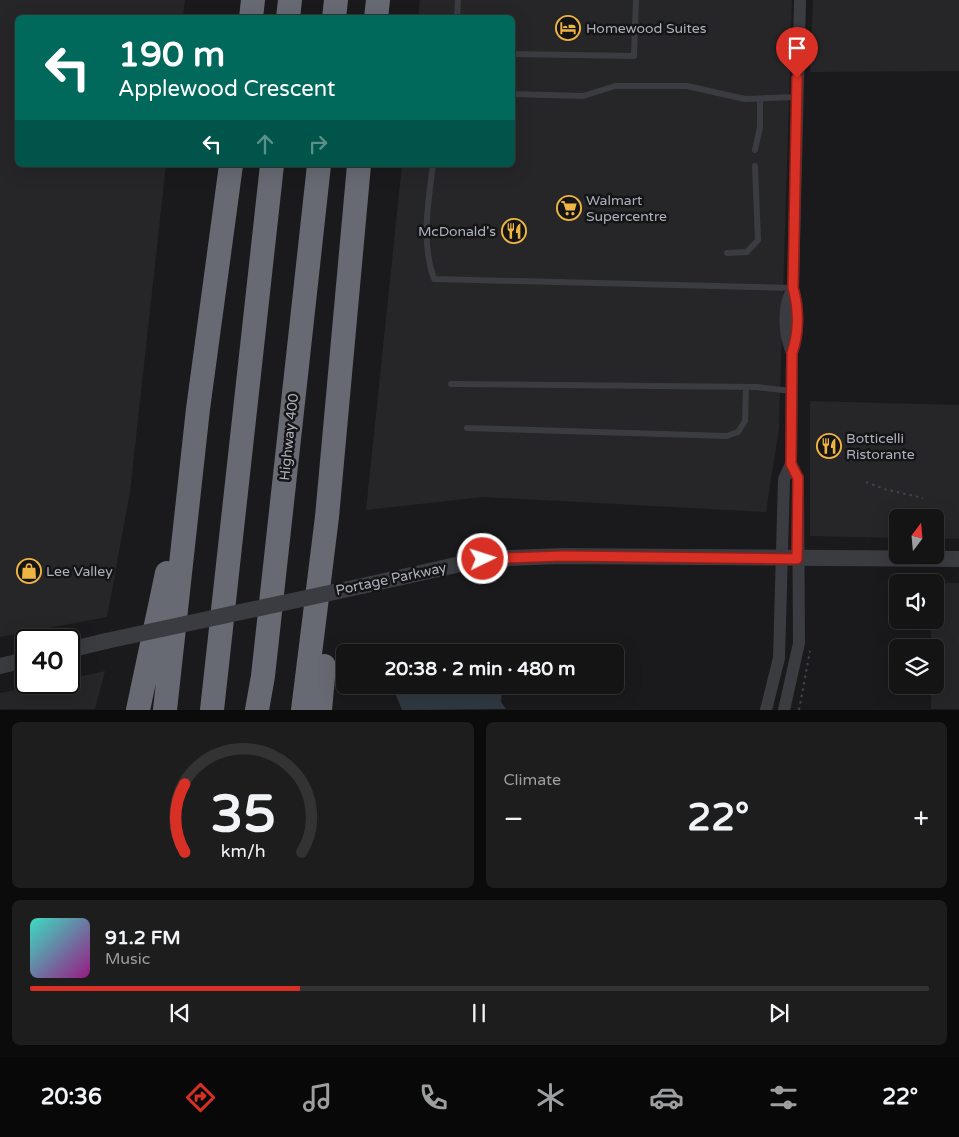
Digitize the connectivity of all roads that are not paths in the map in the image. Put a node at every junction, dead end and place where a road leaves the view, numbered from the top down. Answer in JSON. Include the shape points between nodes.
{"nodes":[{"id":1,"x":253,"y":0,"type":"edge"},
{"id":2,"x":290,"y":0,"type":"edge"},
{"id":3,"x":336,"y":0,"type":"edge"},
{"id":4,"x":378,"y":0,"type":"edge"},
{"id":5,"x":458,"y":0,"type":"edge"},
{"id":6,"x":636,"y":0,"type":"edge"},
{"id":7,"x":800,"y":0,"type":"edge"},
{"id":8,"x":251,"y":15,"type":"edge"},
{"id":9,"x":288,"y":15,"type":"edge"},
{"id":10,"x":334,"y":15,"type":"edge"},
{"id":11,"x":376,"y":15,"type":"edge"},
{"id":12,"x":457,"y":15,"type":"edge"},
{"id":13,"x":515,"y":54,"type":"edge"},
{"id":14,"x":515,"y":94,"type":"edge"},
{"id":15,"x":797,"y":97,"type":"junction"},
{"id":16,"x":760,"y":99,"type":"junction"},
{"id":17,"x":754,"y":150,"type":"dead end"},
{"id":18,"x":755,"y":166,"type":"dead end"},
{"id":19,"x":231,"y":167,"type":"edge"},
{"id":20,"x":272,"y":167,"type":"edge"},
{"id":21,"x":318,"y":167,"type":"edge"},
{"id":22,"x":359,"y":167,"type":"edge"},
{"id":23,"x":433,"y":167,"type":"edge"},
{"id":24,"x":727,"y":253,"type":"dead end"},
{"id":25,"x":793,"y":288,"type":"junction"},
{"id":26,"x":451,"y":384,"type":"dead end"},
{"id":27,"x":746,"y":386,"type":"junction"},
{"id":28,"x":792,"y":391,"type":"junction"},
{"id":29,"x":198,"y":410,"type":"junction"},
{"id":30,"x":467,"y":428,"type":"dead end"},
{"id":31,"x":327,"y":517,"type":"junction"},
{"id":32,"x":790,"y":559,"type":"junction"},
{"id":33,"x":959,"y":559,"type":"edge"},
{"id":34,"x":80,"y":648,"type":"edge"},
{"id":35,"x":15,"y":663,"type":"edge"},
{"id":36,"x":0,"y":666,"type":"edge"},
{"id":37,"x":263,"y":676,"type":"junction"},
{"id":38,"x":138,"y":710,"type":"edge"},
{"id":39,"x":165,"y":710,"type":"edge"},
{"id":40,"x":212,"y":710,"type":"edge"},
{"id":41,"x":257,"y":710,"type":"edge"},
{"id":42,"x":263,"y":710,"type":"edge"},
{"id":43,"x":303,"y":710,"type":"edge"},
{"id":44,"x":320,"y":710,"type":"edge"},
{"id":45,"x":766,"y":710,"type":"edge"},
{"id":46,"x":784,"y":710,"type":"edge"}],
"edges":[{"from":1,"to":8,"type":"highway"},
{"from":2,"to":9,"type":"highway"},
{"from":3,"to":10,"type":"highway"},
{"from":4,"to":11,"type":"highway"},
{"from":5,"to":12,"type":"lane"},
{"from":6,"to":13,"type":"lane","via":[[634,56]]},
{"from":7,"to":15,"type":"street"},
{"from":14,"to":16,"type":"lane","via":[[582,96],[615,86],[687,86],[746,100]]},
{"from":15,"to":16,"type":"lane"},
{"from":15,"to":25,"type":"street"},
{"from":16,"to":17,"type":"lane","via":[[760,126]]},
{"from":18,"to":24,"type":"lane","via":[[758,240],[748,252]]},
{"from":19,"to":29,"type":"highway"},
{"from":20,"to":40,"type":"highway"},
{"from":21,"to":37,"type":"highway","name":"Highway 400"},
{"from":22,"to":31,"type":"highway"},
{"from":23,"to":25,"type":"lane","via":[[427,209],[427,261],[434,279]]},
{"from":25,"to":28,"type":"street","via":[[797,301],[797,339],[792,353]]},
{"from":26,"to":27,"type":"lane"},
{"from":27,"to":28,"type":"lane"},
{"from":27,"to":30,"type":"lane","via":[[745,421],[738,432],[727,436]]},
{"from":28,"to":32,"type":"street","via":[[791,464],[798,478]]},
{"from":29,"to":38,"type":"highway"},
{"from":29,"to":39,"type":"highway"},
{"from":31,"to":43,"type":"highway"},
{"from":31,"to":44,"type":"highway","via":[[327,626]]},
{"from":32,"to":33,"type":"street","name":"Portage Parkway"},
{"from":32,"to":34,"type":"street","name":"Portage Parkway","bridge":true,"via":[[563,556],[483,559]]},
{"from":32,"to":45,"type":"street","via":[[779,658]]},
{"from":32,"to":46,"type":"street","via":[[799,643]]},
{"from":35,"to":36,"type":"street"},
{"from":37,"to":41,"type":"highway","name":"Highway 400"},
{"from":37,"to":42,"type":"highway"}]}
